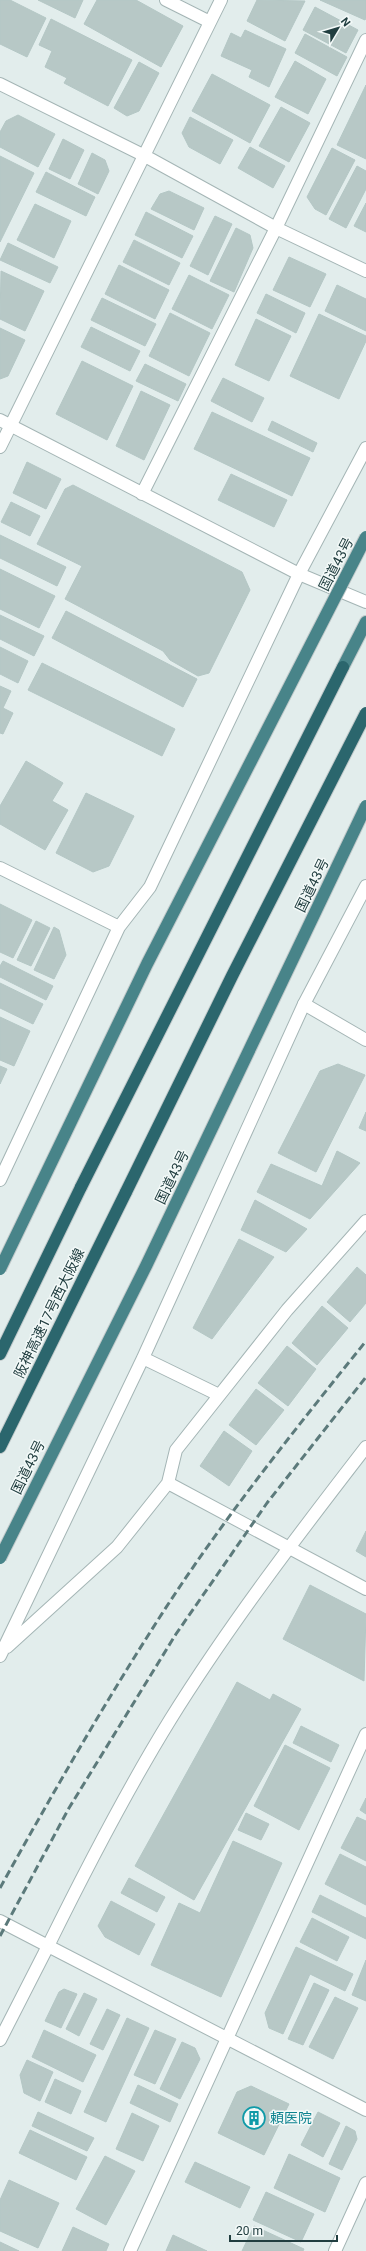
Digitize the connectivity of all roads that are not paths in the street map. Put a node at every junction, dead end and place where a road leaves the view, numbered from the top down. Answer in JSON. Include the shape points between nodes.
{"nodes":[{"id":1,"x":166,"y":0,"type":"edge"},
{"id":2,"x":221,"y":0,"type":"edge"},
{"id":3,"x":210,"y":22,"type":"junction"},
{"id":4,"x":366,"y":40,"type":"edge"},
{"id":5,"x":0,"y":85,"type":"edge"},
{"id":6,"x":145,"y":156,"type":"junction"},
{"id":7,"x":276,"y":228,"type":"junction"},
{"id":8,"x":366,"y":271,"type":"edge"},
{"id":9,"x":5,"y":423,"type":"edge"},
{"id":10,"x":0,"y":447,"type":"edge"},
{"id":11,"x":366,"y":448,"type":"edge"},
{"id":12,"x":142,"y":494,"type":"junction"},
{"id":13,"x":366,"y":537,"type":"edge"},
{"id":14,"x":300,"y":574,"type":"junction"},
{"id":15,"x":366,"y":602,"type":"edge"},
{"id":16,"x":366,"y":622,"type":"edge"},
{"id":17,"x":366,"y":713,"type":"edge"},
{"id":18,"x":366,"y":806,"type":"edge"},
{"id":19,"x":0,"y":868,"type":"edge"},
{"id":20,"x":366,"y":886,"type":"edge"},
{"id":21,"x":119,"y":927,"type":"junction"},
{"id":22,"x":304,"y":1004,"type":"junction"},
{"id":23,"x":366,"y":1040,"type":"edge"},
{"id":24,"x":0,"y":1180,"type":"edge"},
{"id":25,"x":366,"y":1221,"type":"edge"},
{"id":26,"x":0,"y":1270,"type":"edge"},
{"id":27,"x":0,"y":1354,"type":"edge"},
{"id":28,"x":143,"y":1358,"type":"junction"},
{"id":29,"x":219,"y":1395,"type":"junction"},
{"id":30,"x":0,"y":1447,"type":"edge"},
{"id":31,"x":366,"y":1447,"type":"edge"},
{"id":32,"x":168,"y":1483,"type":"junction"},
{"id":33,"x":289,"y":1547,"type":"junction"},
{"id":34,"x":0,"y":1558,"type":"edge"},
{"id":35,"x":366,"y":1589,"type":"edge"},
{"id":36,"x":1,"y":1654,"type":"edge"},
{"id":37,"x":366,"y":1734,"type":"edge"},
{"id":38,"x":0,"y":1921,"type":"edge"},
{"id":39,"x":48,"y":1946,"type":"junction"},
{"id":40,"x":0,"y":2040,"type":"edge"},
{"id":41,"x":228,"y":2040,"type":"junction"},
{"id":42,"x":366,"y":2110,"type":"edge"},
{"id":43,"x":366,"y":2183,"type":"edge"},
{"id":44,"x":130,"y":2251,"type":"edge"},
{"id":45,"x":335,"y":2251,"type":"edge"}],
"edges":[{"from":1,"to":3,"type":"street"},
{"from":2,"to":3,"type":"street"},
{"from":3,"to":6,"type":"street"},
{"from":4,"to":7,"type":"street"},
{"from":5,"to":6,"type":"street"},
{"from":6,"to":7,"type":"street"},
{"from":6,"to":9,"type":"street"},
{"from":7,"to":8,"type":"street"},
{"from":7,"to":12,"type":"street"},
{"from":9,"to":10,"type":"street"},
{"from":9,"to":12,"type":"street"},
{"from":11,"to":14,"type":"street"},
{"from":12,"to":14,"type":"street"},
{"from":13,"to":26,"type":"highway","name":"国道43号","bridge":true,"via":[[147,964]]},
{"from":14,"to":15,"type":"street"},
{"from":14,"to":21,"type":"street","via":[[150,888]]},
{"from":16,"to":27,"type":"highway","name":"阪神高速17号西大阪線","bridge":true,"via":[[81,1187]]},
{"from":17,"to":30,"type":"highway","name":"阪神高速17号西大阪線","bridge":true,"via":[[232,976]]},
{"from":18,"to":34,"type":"highway","name":"国道43号","bridge":true,"via":[[146,1266]]},
{"from":19,"to":21,"type":"street"},
{"from":20,"to":22,"type":"street"},
{"from":21,"to":24,"type":"street"},
{"from":22,"to":23,"type":"street"},
{"from":22,"to":28,"type":"street"},
{"from":25,"to":29,"type":"street","via":[[287,1310]]},
{"from":28,"to":29,"type":"street"},
{"from":28,"to":36,"type":"street"},
{"from":29,"to":32,"type":"street","via":[[176,1450]]},
{"from":31,"to":33,"type":"street"},
{"from":32,"to":33,"type":"street"},
{"from":32,"to":36,"type":"street","via":[[117,1547]]},
{"from":33,"to":35,"type":"street"},
{"from":33,"to":39,"type":"street","via":[[170,1719],[107,1829]]},
{"from":37,"to":41,"type":"street"},
{"from":38,"to":39,"type":"street"},
{"from":39,"to":40,"type":"street"},
{"from":39,"to":41,"type":"street"},
{"from":41,"to":42,"type":"street"},
{"from":41,"to":44,"type":"street"},
{"from":43,"to":45,"type":"street"}]}
